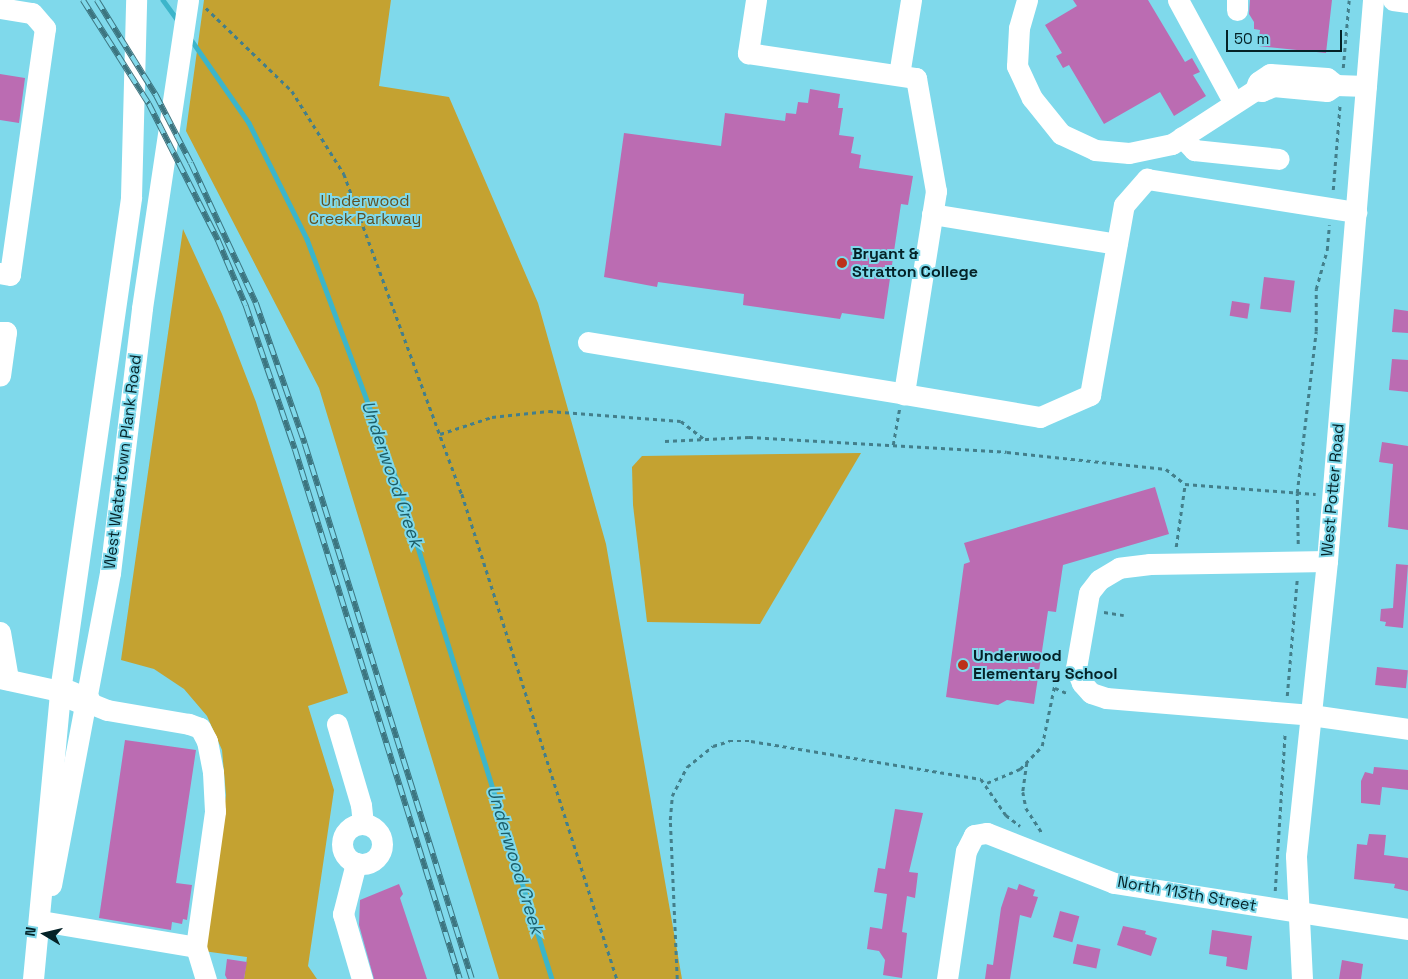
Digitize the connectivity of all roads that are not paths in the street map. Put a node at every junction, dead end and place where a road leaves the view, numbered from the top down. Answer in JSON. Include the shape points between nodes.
{"nodes":[{"id":1,"x":136,"y":0,"type":"edge"},
{"id":2,"x":756,"y":0,"type":"edge"},
{"id":3,"x":911,"y":0,"type":"edge"},
{"id":4,"x":1027,"y":0,"type":"edge"},
{"id":5,"x":1178,"y":0,"type":"edge"},
{"id":6,"x":1373,"y":0,"type":"edge"},
{"id":7,"x":1393,"y":0,"type":"edge"},
{"id":8,"x":1408,"y":2,"type":"edge"},
{"id":9,"x":196,"y":3,"type":"edge"},
{"id":10,"x":0,"y":8,"type":"edge"},
{"id":11,"x":900,"y":75,"type":"junction"},
{"id":12,"x":1366,"y":86,"type":"junction"},
{"id":13,"x":1234,"y":103,"type":"junction"},
{"id":14,"x":1182,"y":137,"type":"junction"},
{"id":15,"x":1148,"y":149,"type":"junction"},
{"id":16,"x":1278,"y":159,"type":"dead end"},
{"id":17,"x":1147,"y":179,"type":"junction"},
{"id":18,"x":1356,"y":212,"type":"junction"},
{"id":19,"x":932,"y":214,"type":"junction"},
{"id":20,"x":1117,"y":244,"type":"junction"},
{"id":21,"x":0,"y":273,"type":"edge"},
{"id":22,"x":0,"y":332,"type":"edge"},
{"id":23,"x":588,"y":342,"type":"dead end"},
{"id":24,"x":0,"y":376,"type":"edge"},
{"id":25,"x":903,"y":393,"type":"junction"},
{"id":26,"x":1327,"y":561,"type":"junction"},
{"id":27,"x":0,"y":632,"type":"edge"},
{"id":28,"x":2,"y":682,"type":"edge"},
{"id":29,"x":60,"y":691,"type":"junction"},
{"id":30,"x":87,"y":702,"type":"junction"},
{"id":31,"x":1311,"y":715,"type":"junction"},
{"id":32,"x":337,"y":724,"type":"dead end"},
{"id":33,"x":1408,"y":729,"type":"edge"},
{"id":34,"x":363,"y":824,"type":"junction"},
{"id":35,"x":356,"y":863,"type":"junction"},
{"id":36,"x":1297,"y":913,"type":"junction"},
{"id":37,"x":41,"y":921,"type":"junction"},
{"id":38,"x":1408,"y":929,"type":"edge"},
{"id":39,"x":196,"y":946,"type":"junction"},
{"id":40,"x":33,"y":979,"type":"edge"},
{"id":41,"x":206,"y":979,"type":"edge"},
{"id":42,"x":362,"y":979,"type":"edge"},
{"id":43,"x":947,"y":979,"type":"edge"},
{"id":44,"x":1302,"y":979,"type":"edge"}],
"edges":[{"from":1,"to":29,"type":"street","name":"West Watertown Plank Road","via":[[130,197]]},
{"from":2,"to":11,"type":"street","via":[[748,53]]},
{"from":3,"to":11,"type":"street"},
{"from":4,"to":15,"type":"street","via":[[1019,28],[1017,66],[1032,98],[1061,134],[1095,150],[1129,153]]},
{"from":5,"to":13,"type":"street"},
{"from":6,"to":12,"type":"street","name":"West Potter Road"},
{"from":7,"to":8,"type":"street"},
{"from":9,"to":30,"type":"street","name":"West Watertown Plank Road","via":[[155,222],[110,573]]},
{"from":10,"to":21,"type":"street","via":[[32,13],[45,28],[10,275]]},
{"from":11,"to":19,"type":"street","via":[[916,78],[936,191]]},
{"from":12,"to":13,"type":"street","via":[[1339,84],[1327,78],[1270,74],[1258,82],[1255,90]]},
{"from":12,"to":18,"type":"street","name":"West Potter Road"},
{"from":13,"to":14,"type":"street"},
{"from":14,"to":15,"type":"street","via":[[1172,144]]},
{"from":14,"to":16,"type":"street","via":[[1194,150]]},
{"from":15,"to":17,"type":"street"},
{"from":17,"to":18,"type":"street"},
{"from":17,"to":20,"type":"street","via":[[1124,204]]},
{"from":18,"to":26,"type":"street","name":"West Potter Road"},
{"from":19,"to":20,"type":"street"},
{"from":19,"to":25,"type":"street"},
{"from":20,"to":25,"type":"street","via":[[1090,395],[1040,417]]},
{"from":22,"to":24,"type":"street","via":[[6,332]]},
{"from":23,"to":25,"type":"street"},
{"from":26,"to":31,"type":"street","name":"West Potter Road"},
{"from":26,"to":31,"type":"street","via":[[1150,564],[1119,568],[1099,580],[1088,594],[1076,668],[1082,683],[1091,693],[1106,698]]},
{"from":27,"to":28,"type":"street"},
{"from":28,"to":29,"type":"street"},
{"from":29,"to":30,"type":"main road"},
{"from":29,"to":37,"type":"street","name":"West Watertown Plank Road","via":[[42,863]]},
{"from":30,"to":37,"type":"street","name":"West Watertown Plank Road","via":[[55,870]]},
{"from":30,"to":39,"type":"street","via":[[107,710],[189,724],[200,728],[207,741],[215,811]]},
{"from":31,"to":33,"type":"street"},
{"from":31,"to":36,"type":"street","name":"West Potter Road","via":[[1296,856]]},
{"from":32,"to":34,"type":"street","via":[[361,806]]},
{"from":34,"to":35,"type":"street","via":[[349,829],[342,839],[346,856]]},
{"from":34,"to":35,"type":"street","via":[[376,829],[382,839],[382,849],[373,861]]},
{"from":35,"to":42,"type":"street","via":[[343,914]]},
{"from":36,"to":38,"type":"street","name":"North 113th Street"},
{"from":36,"to":43,"type":"street","name":"North 113th Street","via":[[1114,883],[987,832],[974,835],[966,851]]},
{"from":36,"to":44,"type":"street","name":"West Potter Road"},
{"from":37,"to":39,"type":"street"},
{"from":37,"to":40,"type":"street","name":"West Watertown Plank Road"},
{"from":39,"to":41,"type":"street"}]}
